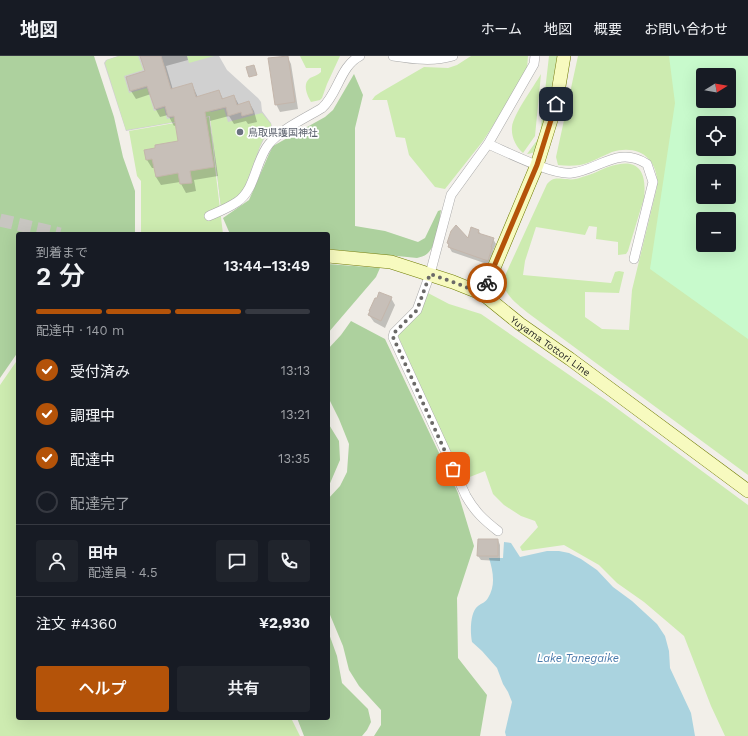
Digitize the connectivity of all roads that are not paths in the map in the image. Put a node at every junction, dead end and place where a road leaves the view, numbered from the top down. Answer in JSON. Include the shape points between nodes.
{"nodes":[{"id":1,"x":360,"y":56,"type":"edge"},
{"id":2,"x":393,"y":56,"type":"edge"},
{"id":3,"x":453,"y":56,"type":"edge"},
{"id":4,"x":535,"y":56,"type":"edge"},
{"id":5,"x":564,"y":56,"type":"edge"},
{"id":6,"x":488,"y":144,"type":"junction"},
{"id":7,"x":537,"y":165,"type":"junction"},
{"id":8,"x":209,"y":216,"type":"dead end"},
{"id":9,"x":330,"y":256,"type":"edge"},
{"id":10,"x":634,"y":259,"type":"dead end"},
{"id":11,"x":430,"y":274,"type":"junction"},
{"id":12,"x":483,"y":294,"type":"junction"},
{"id":13,"x":748,"y":491,"type":"edge"},
{"id":14,"x":498,"y":531,"type":"dead end"}],
"edges":[{"from":1,"to":8,"type":"street","via":[[353,59],[348,66],[328,103],[270,142],[248,189],[238,202]]},
{"from":2,"to":3,"type":"street","via":[[437,60]]},
{"from":4,"to":6,"type":"street","via":[[534,64]]},
{"from":5,"to":7,"type":"main road","via":[[556,104]]},
{"from":6,"to":7,"type":"street"},
{"from":6,"to":11,"type":"street","via":[[451,195]]},
{"from":7,"to":10,"type":"street","via":[[567,174],[625,157],[635,158],[647,164],[653,182]]},
{"from":7,"to":12,"type":"main road"},
{"from":9,"to":11,"type":"main road","name":"Yuyama Tottori Line","via":[[391,262]]},
{"from":11,"to":12,"type":"main road","name":"Yuyama Tottori Line"},
{"from":11,"to":14,"type":"street","via":[[417,310],[393,337],[466,496],[482,518]]},
{"from":12,"to":13,"type":"main road","name":"Yuyama Tottori Line","via":[[520,324]]}]}
